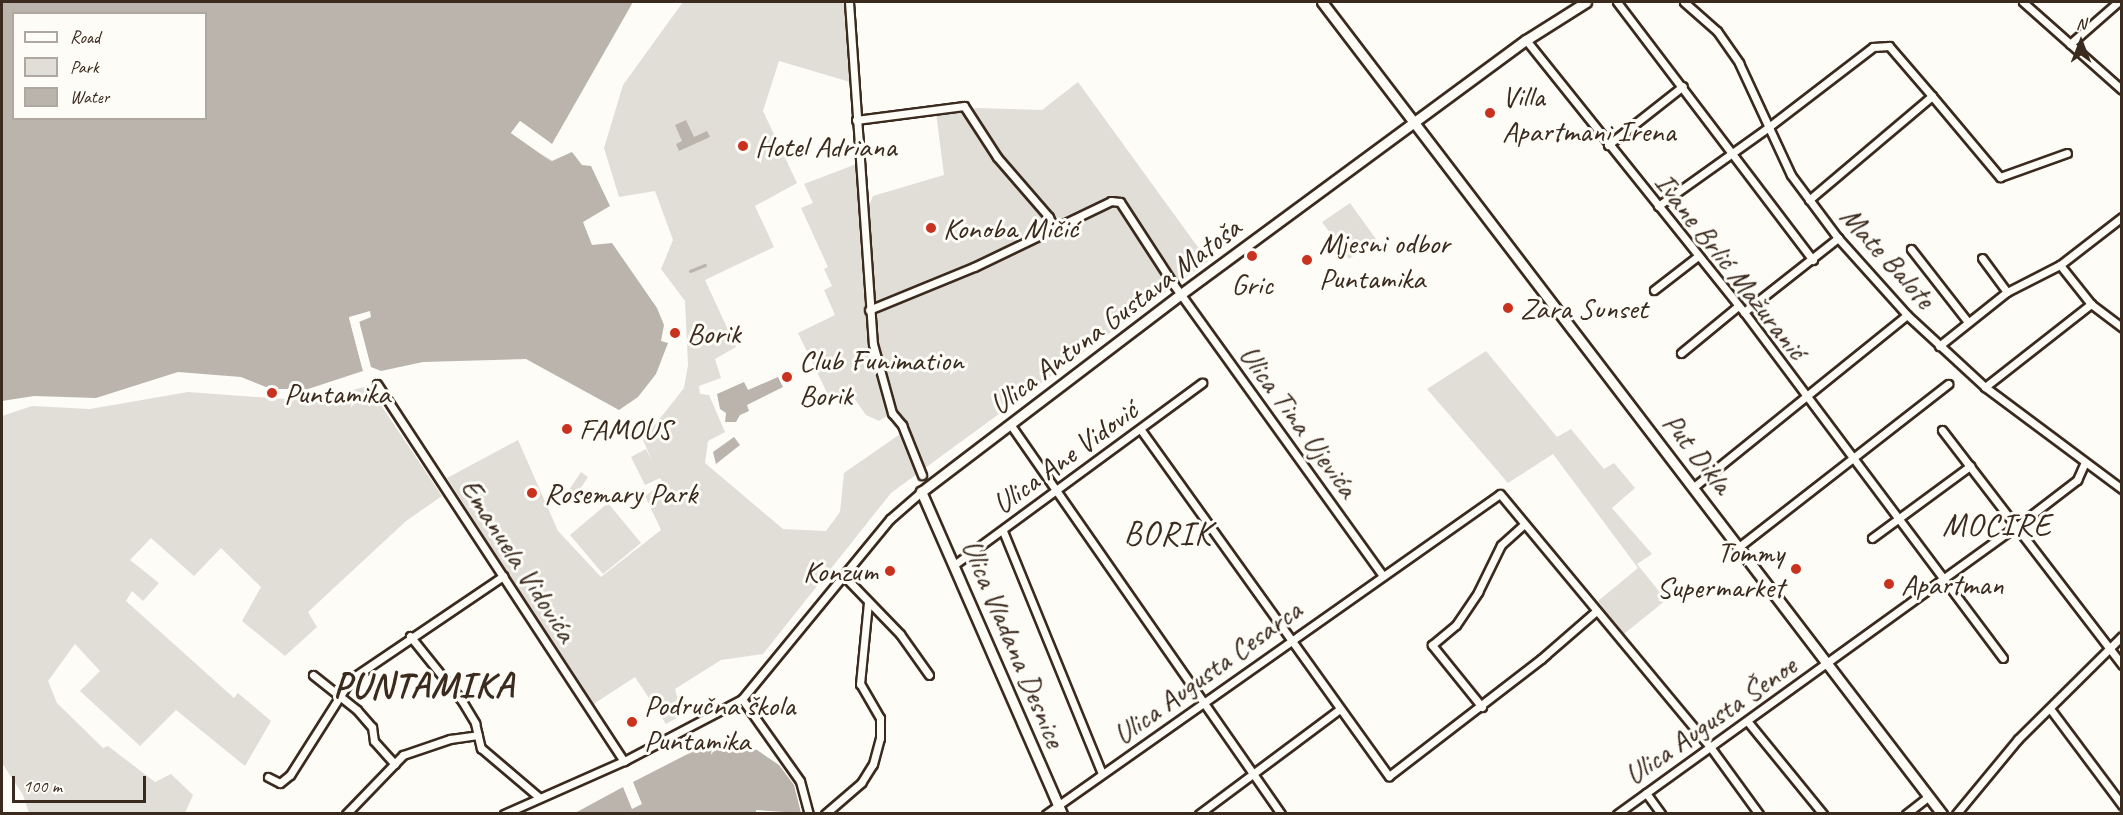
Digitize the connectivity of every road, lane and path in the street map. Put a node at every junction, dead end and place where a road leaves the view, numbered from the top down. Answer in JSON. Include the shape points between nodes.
{"nodes":[{"id":1,"x":849,"y":2,"type":"edge"},
{"id":2,"x":1322,"y":2,"type":"edge"},
{"id":3,"x":1586,"y":2,"type":"edge"},
{"id":4,"x":1617,"y":2,"type":"edge"},
{"id":5,"x":1684,"y":2,"type":"edge"},
{"id":6,"x":2023,"y":2,"type":"edge"},
{"id":7,"x":2118,"y":2,"type":"edge"},
{"id":8,"x":1526,"y":40,"type":"junction"},
{"id":9,"x":2070,"y":44,"type":"junction"},
{"id":10,"x":1683,"y":86,"type":"junction"},
{"id":11,"x":2121,"y":90,"type":"edge"},
{"id":12,"x":1932,"y":96,"type":"junction"},
{"id":13,"x":856,"y":120,"type":"junction"},
{"id":14,"x":1415,"y":123,"type":"junction"},
{"id":15,"x":1770,"y":126,"type":"junction"},
{"id":16,"x":1608,"y":145,"type":"junction"},
{"id":17,"x":1731,"y":151,"type":"junction"},
{"id":18,"x":2067,"y":153,"type":"dead end"},
{"id":19,"x":1809,"y":200,"type":"junction"},
{"id":20,"x":1658,"y":206,"type":"junction"},
{"id":21,"x":2121,"y":217,"type":"edge"},
{"id":22,"x":1054,"y":230,"type":"junction"},
{"id":23,"x":1838,"y":238,"type":"junction"},
{"id":24,"x":1911,"y":249,"type":"dead end"},
{"id":25,"x":1698,"y":256,"type":"junction"},
{"id":26,"x":1982,"y":258,"type":"dead end"},
{"id":27,"x":1813,"y":260,"type":"junction"},
{"id":28,"x":2060,"y":265,"type":"junction"},
{"id":29,"x":1654,"y":290,"type":"dead end"},
{"id":30,"x":2007,"y":292,"type":"junction"},
{"id":31,"x":1181,"y":294,"type":"junction"},
{"id":32,"x":2091,"y":304,"type":"junction"},
{"id":33,"x":1738,"y":306,"type":"junction"},
{"id":34,"x":869,"y":310,"type":"junction"},
{"id":35,"x":1744,"y":312,"type":"junction"},
{"id":36,"x":1907,"y":315,"type":"junction"},
{"id":37,"x":1968,"y":322,"type":"junction"},
{"id":38,"x":2121,"y":327,"type":"edge"},
{"id":39,"x":1939,"y":346,"type":"junction"},
{"id":40,"x":1681,"y":353,"type":"dead end"},
{"id":41,"x":1202,"y":383,"type":"dead end"},
{"id":42,"x":376,"y":384,"type":"dead end"},
{"id":43,"x":1948,"y":384,"type":"dead end"},
{"id":44,"x":1985,"y":387,"type":"junction"},
{"id":45,"x":1804,"y":397,"type":"junction"},
{"id":46,"x":1010,"y":424,"type":"junction"},
{"id":47,"x":1141,"y":430,"type":"junction"},
{"id":48,"x":1942,"y":430,"type":"dead end"},
{"id":49,"x":1852,"y":458,"type":"junction"},
{"id":50,"x":2084,"y":464,"type":"junction"},
{"id":51,"x":1970,"y":466,"type":"junction"},
{"id":52,"x":922,"y":475,"type":"dead end"},
{"id":53,"x":1695,"y":486,"type":"junction"},
{"id":54,"x":2121,"y":489,"type":"edge"},
{"id":55,"x":921,"y":492,"type":"junction"},
{"id":56,"x":1057,"y":493,"type":"junction"},
{"id":57,"x":1898,"y":521,"type":"junction"},
{"id":58,"x":1524,"y":524,"type":"junction"},
{"id":59,"x":2017,"y":526,"type":"junction"},
{"id":60,"x":1003,"y":531,"type":"junction"},
{"id":61,"x":1872,"y":538,"type":"dead end"},
{"id":62,"x":1740,"y":546,"type":"junction"},
{"id":63,"x":954,"y":565,"type":"junction"},
{"id":64,"x":1382,"y":574,"type":"junction"},
{"id":65,"x":502,"y":576,"type":"junction"},
{"id":66,"x":844,"y":576,"type":"junction"},
{"id":67,"x":1943,"y":580,"type":"junction"},
{"id":68,"x":868,"y":603,"type":"junction"},
{"id":69,"x":1595,"y":612,"type":"junction"},
{"id":70,"x":410,"y":636,"type":"junction"},
{"id":71,"x":2121,"y":636,"type":"edge"},
{"id":72,"x":1290,"y":640,"type":"junction"},
{"id":73,"x":2109,"y":650,"type":"junction"},
{"id":74,"x":2003,"y":658,"type":"dead end"},
{"id":75,"x":1829,"y":663,"type":"junction"},
{"id":76,"x":2121,"y":665,"type":"edge"},
{"id":77,"x":313,"y":675,"type":"dead end"},
{"id":78,"x":929,"y":675,"type":"dead end"},
{"id":79,"x":340,"y":698,"type":"junction"},
{"id":80,"x":742,"y":699,"type":"junction"},
{"id":81,"x":1204,"y":702,"type":"junction"},
{"id":82,"x":1482,"y":706,"type":"junction"},
{"id":83,"x":1340,"y":709,"type":"junction"},
{"id":84,"x":2051,"y":710,"type":"junction"},
{"id":85,"x":1748,"y":722,"type":"junction"},
{"id":86,"x":478,"y":735,"type":"junction"},
{"id":87,"x":1710,"y":748,"type":"junction"},
{"id":88,"x":624,"y":761,"type":"junction"},
{"id":89,"x":395,"y":764,"type":"junction"},
{"id":90,"x":1102,"y":774,"type":"junction"},
{"id":91,"x":1254,"y":774,"type":"junction"},
{"id":92,"x":268,"y":777,"type":"dead end"},
{"id":93,"x":1646,"y":793,"type":"junction"},
{"id":94,"x":1928,"y":797,"type":"junction"},
{"id":95,"x":540,"y":798,"type":"junction"},
{"id":96,"x":2121,"y":805,"type":"edge"},
{"id":97,"x":1059,"y":809,"type":"edge"},
{"id":98,"x":346,"y":813,"type":"edge"},
{"id":99,"x":504,"y":813,"type":"edge"},
{"id":100,"x":809,"y":813,"type":"edge"},
{"id":101,"x":825,"y":813,"type":"edge"},
{"id":102,"x":1046,"y":813,"type":"edge"},
{"id":103,"x":1199,"y":813,"type":"edge"},
{"id":104,"x":1281,"y":813,"type":"edge"},
{"id":105,"x":1617,"y":813,"type":"edge"},
{"id":106,"x":1661,"y":813,"type":"edge"},
{"id":107,"x":1759,"y":813,"type":"edge"},
{"id":108,"x":1823,"y":813,"type":"edge"},
{"id":109,"x":1906,"y":813,"type":"edge"},
{"id":110,"x":1942,"y":813,"type":"edge"},
{"id":111,"x":1956,"y":813,"type":"edge"}],
"edges":[{"from":1,"to":13,"type":"street"},
{"from":2,"to":14,"type":"street","name":"Put Dikla"},
{"from":3,"to":8,"type":"street","name":"Ulica Antuna Gustava Matoša"},
{"from":4,"to":10,"type":"street"},
{"from":5,"to":15,"type":"street","name":"Mate Balote","via":[[1718,31],[1739,63]]},
{"from":6,"to":9,"type":"street"},
{"from":7,"to":9,"type":"street"},
{"from":8,"to":14,"type":"street","name":"Ulica Antuna Gustava Matoša"},
{"from":8,"to":16,"type":"street","name":"Ivane Brlić Mažuranić"},
{"from":9,"to":11,"type":"street"},
{"from":10,"to":16,"type":"street"},
{"from":10,"to":17,"type":"street"},
{"from":12,"to":15,"type":"street","via":[[1889,46],[1873,47]]},
{"from":12,"to":18,"type":"street","via":[[2000,177]]},
{"from":12,"to":19,"type":"street"},
{"from":13,"to":22,"type":"street","via":[[964,106],[996,157],[1048,217]]},
{"from":13,"to":34,"type":"street"},
{"from":14,"to":31,"type":"street","name":"Ulica Antuna Gustava Matoša"},
{"from":14,"to":53,"type":"street","name":"Put Dikla"},
{"from":15,"to":17,"type":"street"},
{"from":15,"to":19,"type":"street","name":"Mate Balote","via":[[1791,175]]},
{"from":16,"to":20,"type":"street","name":"Ivane Brlić Mažuranić"},
{"from":17,"to":20,"type":"street"},
{"from":17,"to":27,"type":"street"},
{"from":19,"to":23,"type":"street","name":"Mate Balote"},
{"from":20,"to":25,"type":"street","name":"Ivane Brlić Mažuranić"},
{"from":21,"to":28,"type":"street"},
{"from":22,"to":31,"type":"street","name":"Ulica Tina Ujevića","via":[[1111,201],[1120,202]]},
{"from":22,"to":34,"type":"street"},
{"from":23,"to":27,"type":"street"},
{"from":23,"to":36,"type":"street","name":"Mate Balote"},
{"from":24,"to":37,"type":"street"},
{"from":25,"to":29,"type":"street"},
{"from":25,"to":33,"type":"street","name":"Ivane Brlić Mažuranić"},
{"from":26,"to":30,"type":"street"},
{"from":27,"to":35,"type":"street"},
{"from":28,"to":30,"type":"street"},
{"from":28,"to":32,"type":"street"},
{"from":30,"to":37,"type":"street"},
{"from":31,"to":46,"type":"street","name":"Ulica Antuna Gustava Matoša"},
{"from":31,"to":64,"type":"street","name":"Ulica Tina Ujevića"},
{"from":32,"to":38,"type":"street"},
{"from":32,"to":44,"type":"street"},
{"from":33,"to":35,"type":"street","name":"Ivane Brlić Mažuranić"},
{"from":33,"to":40,"type":"street"},
{"from":34,"to":52,"type":"street","via":[[873,344],[892,413],[902,424]]},
{"from":35,"to":45,"type":"street","name":"Ivane Brlić Mažuranić"},
{"from":36,"to":39,"type":"street","name":"Mate Balote"},
{"from":36,"to":45,"type":"street"},
{"from":37,"to":39,"type":"street"},
{"from":39,"to":44,"type":"street","name":"Mate Balote"},
{"from":41,"to":47,"type":"street","name":"Ulica Ane Vidović"},
{"from":42,"to":65,"type":"street","name":"Emanuela Vidovića"},
{"from":43,"to":49,"type":"street"},
{"from":44,"to":50,"type":"street","name":"Mate Balote"},
{"from":45,"to":49,"type":"street","name":"Ivane Brlić Mažuranić"},
{"from":45,"to":53,"type":"street"},
{"from":46,"to":55,"type":"street","name":"Ulica Antuna Gustava Matoša"},
{"from":46,"to":56,"type":"street"},
{"from":47,"to":56,"type":"street","name":"Ulica Ane Vidović"},
{"from":47,"to":72,"type":"street"},
{"from":48,"to":51,"type":"street"},
{"from":49,"to":57,"type":"street","name":"Ivane Brlić Mažuranić"},
{"from":49,"to":62,"type":"street"},
{"from":50,"to":54,"type":"street","name":"Mate Balote"},
{"from":50,"to":59,"type":"street","name":"Ulica Augusta Šenoe","via":[[2078,480]]},
{"from":51,"to":57,"type":"street"},
{"from":51,"to":59,"type":"street"},
{"from":53,"to":62,"type":"street","name":"Put Dikla"},
{"from":55,"to":63,"type":"street","name":"Ulica Vladana Desnice"},
{"from":55,"to":66,"type":"street","name":"Ulica Antuna Gustava Matoša","via":[[890,519]]},
{"from":56,"to":60,"type":"street","name":"Ulica Ane Vidović"},
{"from":56,"to":81,"type":"street"},
{"from":57,"to":61,"type":"street"},
{"from":57,"to":67,"type":"street","name":"Ivane Brlić Mažuranić"},
{"from":58,"to":64,"type":"street","name":"Ulica Augusta Cesarca","via":[[1500,494]]},
{"from":58,"to":69,"type":"street"},
{"from":58,"to":82,"type":"street","via":[[1501,544],[1478,592],[1456,625],[1432,645]]},
{"from":59,"to":67,"type":"street","name":"Ulica Augusta Šenoe"},
{"from":59,"to":73,"type":"street"},
{"from":60,"to":63,"type":"street","name":"Ulica Ane Vidović"},
{"from":60,"to":90,"type":"street"},
{"from":62,"to":75,"type":"street","name":"Put Dikla"},
{"from":63,"to":97,"type":"street","name":"Ulica Vladana Desnice"},
{"from":64,"to":72,"type":"street","name":"Ulica Augusta Cesarca"},
{"from":65,"to":70,"type":"street"},
{"from":65,"to":88,"type":"street","name":"Emanuela Vidovića"},
{"from":66,"to":68,"type":"street"},
{"from":66,"to":80,"type":"street","name":"Ulica Antuna Gustava Matoša"},
{"from":67,"to":74,"type":"street","name":"Ivane Brlić Mažuranić"},
{"from":67,"to":75,"type":"street","name":"Ulica Augusta Šenoe"},
{"from":68,"to":78,"type":"street","via":[[900,634]]},
{"from":68,"to":101,"type":"street","via":[[860,684],[880,718],[880,738],[873,764],[861,783]]},
{"from":69,"to":82,"type":"street"},
{"from":69,"to":87,"type":"street"},
{"from":70,"to":79,"type":"street","via":[[351,679]]},
{"from":70,"to":86,"type":"street","via":[[462,701]]},
{"from":71,"to":73,"type":"street"},
{"from":72,"to":81,"type":"street","name":"Ulica Augusta Cesarca"},
{"from":72,"to":83,"type":"street"},
{"from":73,"to":76,"type":"street"},
{"from":73,"to":84,"type":"street"},
{"from":75,"to":85,"type":"street","name":"Ulica Augusta Šenoe"},
{"from":75,"to":94,"type":"street","name":"Put Dikla"},
{"from":77,"to":79,"type":"street"},
{"from":79,"to":89,"type":"street","via":[[372,727],[374,741]]},
{"from":79,"to":92,"type":"street","via":[[290,776],[280,783]]},
{"from":80,"to":88,"type":"street"},
{"from":80,"to":100,"type":"street","via":[[800,781]]},
{"from":81,"to":90,"type":"street","name":"Ulica Augusta Cesarca"},
{"from":81,"to":91,"type":"street"},
{"from":82,"to":83,"type":"street","via":[[1389,776]]},
{"from":83,"to":91,"type":"street"},
{"from":84,"to":96,"type":"street"},
{"from":84,"to":111,"type":"street","via":[[2018,739]]},
{"from":85,"to":87,"type":"street","name":"Ulica Augusta Šenoe"},
{"from":85,"to":108,"type":"street"},
{"from":86,"to":89,"type":"street","via":[[421,747]]},
{"from":86,"to":95,"type":"street","via":[[481,748]]},
{"from":87,"to":93,"type":"street","name":"Ulica Augusta Šenoe"},
{"from":87,"to":107,"type":"street"},
{"from":88,"to":95,"type":"street"},
{"from":89,"to":98,"type":"street"},
{"from":90,"to":97,"type":"street","name":"Ulica Augusta Cesarca"},
{"from":91,"to":103,"type":"street"},
{"from":91,"to":104,"type":"street"},
{"from":93,"to":105,"type":"street","name":"Ulica Augusta Šenoe"},
{"from":93,"to":106,"type":"street"},
{"from":94,"to":109,"type":"street"},
{"from":94,"to":110,"type":"street","name":"Put Dikla"},
{"from":95,"to":99,"type":"street"},
{"from":97,"to":102,"type":"street","name":"Ulica Augusta Cesarca"}]}
